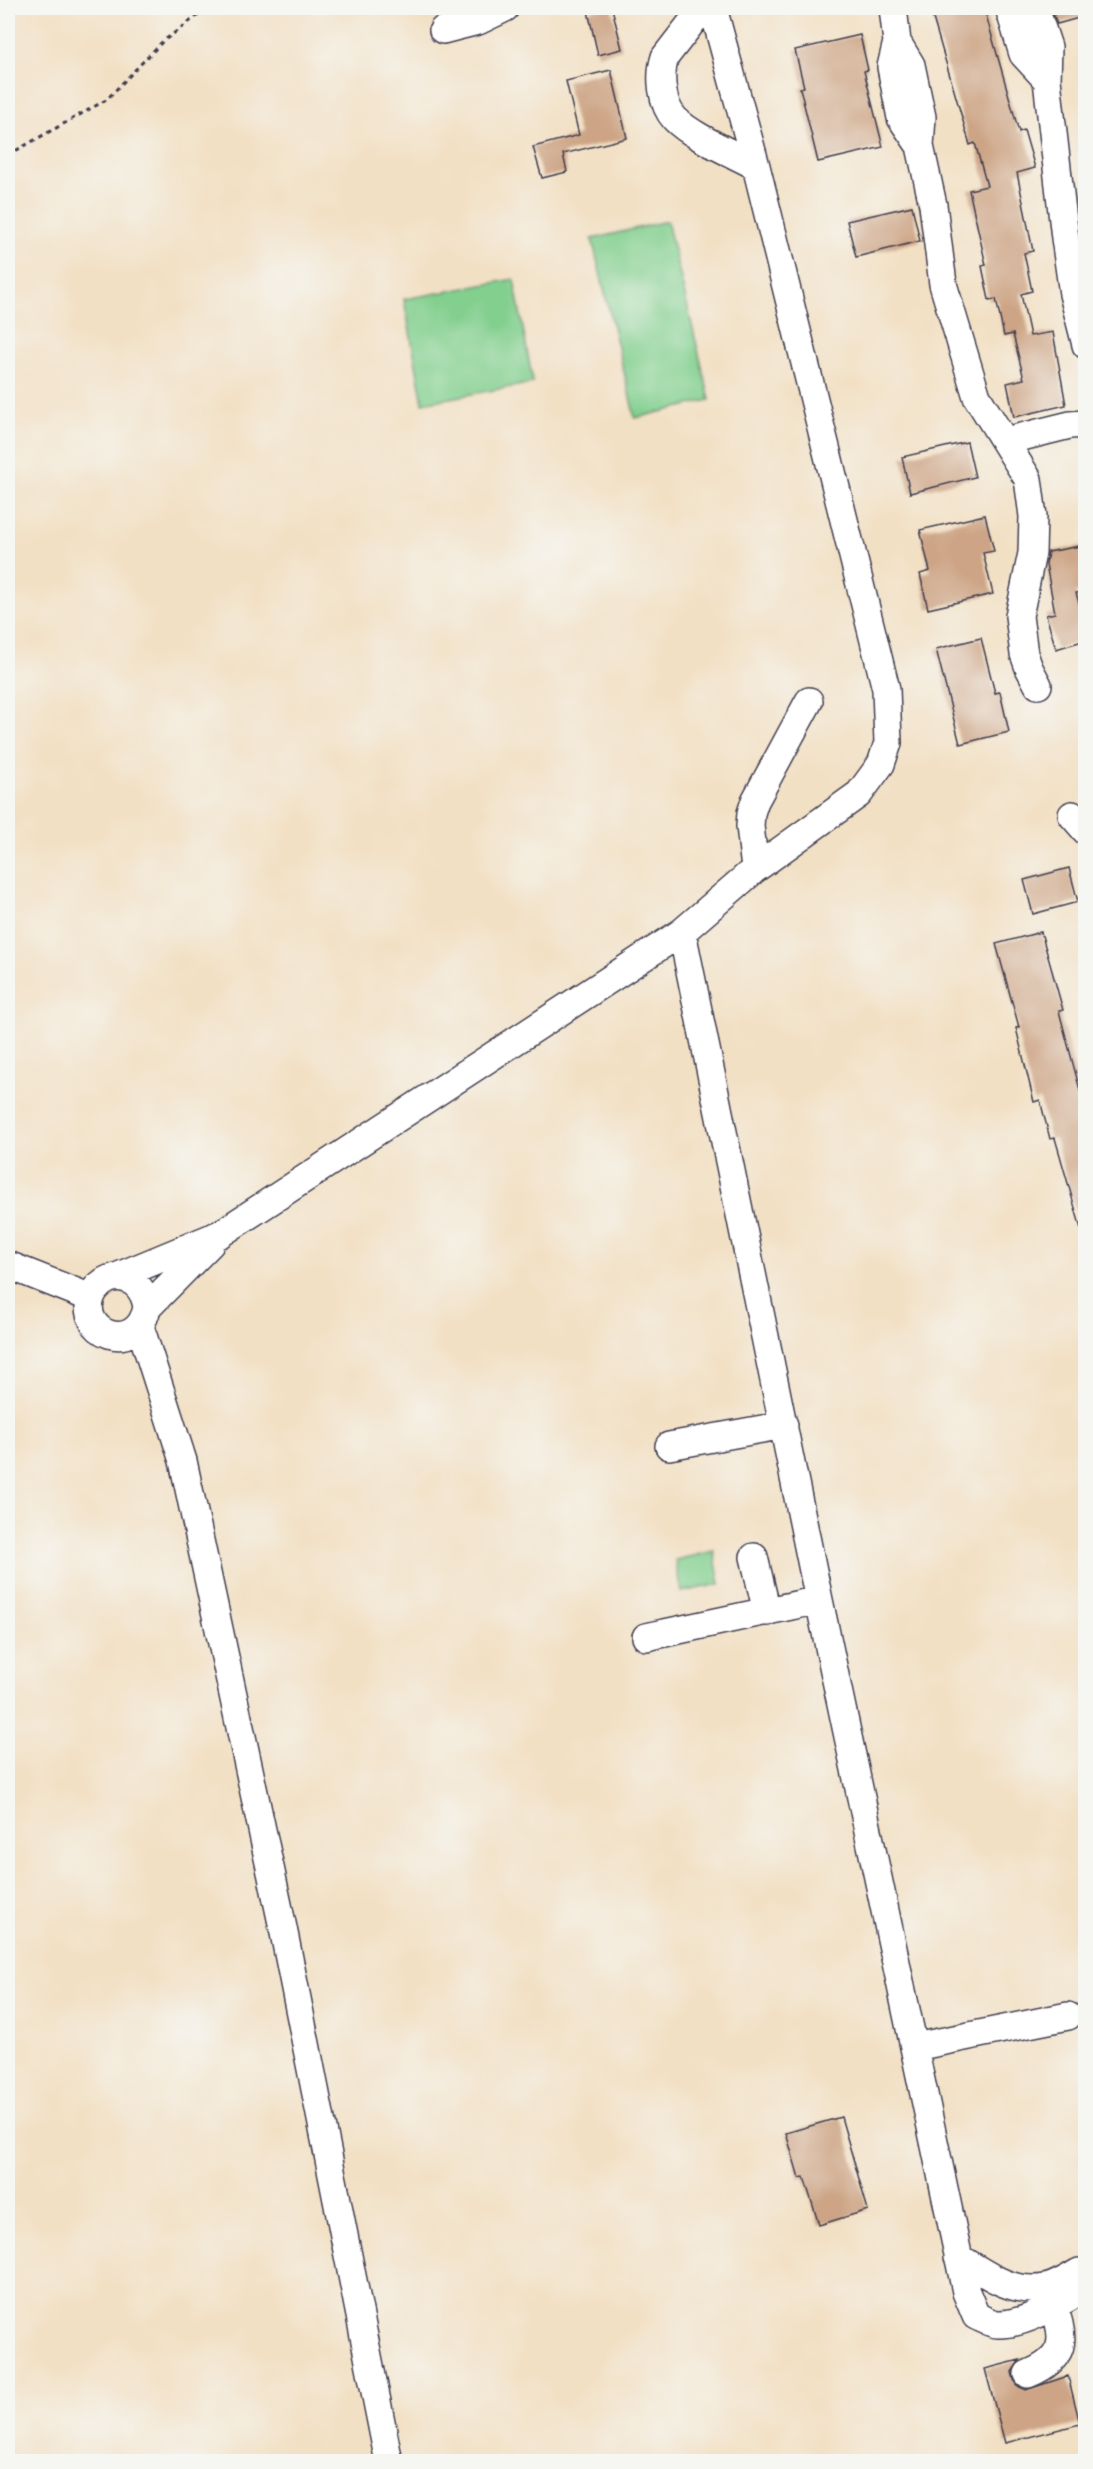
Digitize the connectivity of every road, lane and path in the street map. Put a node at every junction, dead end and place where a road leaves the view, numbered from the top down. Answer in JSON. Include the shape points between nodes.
{"nodes":[{"id":1,"x":208,"y":8,"type":"edge"},
{"id":2,"x":505,"y":8,"type":"edge"},
{"id":3,"x":703,"y":8,"type":"edge"},
{"id":4,"x":712,"y":8,"type":"edge"},
{"id":5,"x":893,"y":8,"type":"edge"},
{"id":6,"x":1009,"y":8,"type":"edge"},
{"id":7,"x":1035,"y":8,"type":"edge"},
{"id":8,"x":443,"y":30,"type":"dead end"},
{"id":9,"x":1047,"y":80,"type":"junction"},
{"id":10,"x":8,"y":155,"type":"edge"},
{"id":11,"x":756,"y":166,"type":"junction"},
{"id":12,"x":1086,"y":345,"type":"edge"},
{"id":13,"x":1080,"y":420,"type":"edge"},
{"id":14,"x":1006,"y":441,"type":"junction"},
{"id":15,"x":1038,"y":685,"type":"dead end"},
{"id":16,"x":809,"y":701,"type":"dead end"},
{"id":17,"x":755,"y":869,"type":"junction"},
{"id":18,"x":682,"y":932,"type":"junction"},
{"id":19,"x":220,"y":1234,"type":"junction"},
{"id":20,"x":8,"y":1265,"type":"edge"},
{"id":21,"x":116,"y":1277,"type":"junction"},
{"id":22,"x":91,"y":1298,"type":"junction"},
{"id":23,"x":144,"y":1317,"type":"junction"},
{"id":24,"x":784,"y":1425,"type":"junction"},
{"id":25,"x":669,"y":1446,"type":"dead end"},
{"id":26,"x":754,"y":1557,"type":"dead end"},
{"id":27,"x":819,"y":1600,"type":"junction"},
{"id":28,"x":767,"y":1612,"type":"junction"},
{"id":29,"x":646,"y":1637,"type":"dead end"},
{"id":30,"x":1068,"y":2016,"type":"dead end"},
{"id":31,"x":915,"y":2047,"type":"junction"},
{"id":32,"x":958,"y":2257,"type":"junction"},
{"id":33,"x":1086,"y":2269,"type":"edge"},
{"id":34,"x":1086,"y":2287,"type":"edge"},
{"id":35,"x":1053,"y":2305,"type":"junction"},
{"id":36,"x":1028,"y":2374,"type":"dead end"},
{"id":37,"x":389,"y":2462,"type":"edge"}],
"edges":[{"from":1,"to":10,"type":"path","via":[[162,42],[106,100]]},
{"from":2,"to":8,"type":"street","via":[[478,21]]},
{"from":3,"to":11,"type":"street","via":[[662,66],[660,77],[669,111],[683,126]]},
{"from":4,"to":11,"type":"street"},
{"from":5,"to":14,"type":"street","via":[[897,42],[891,67],[901,118],[920,146],[933,205],[943,284],[977,397]]},
{"from":6,"to":9,"type":"street","via":[[1023,54]]},
{"from":7,"to":9,"type":"street","via":[[1048,47]]},
{"from":9,"to":12,"type":"street","via":[[1073,294]]},
{"from":11,"to":17,"type":"street","via":[[886,689],[889,724],[881,764],[859,795]]},
{"from":13,"to":14,"type":"street"},
{"from":14,"to":15,"type":"street","via":[[1028,479],[1033,516],[1032,553],[1019,616],[1024,654]]},
{"from":16,"to":17,"type":"street","via":[[751,813]]},
{"from":17,"to":18,"type":"street"},
{"from":18,"to":19,"type":"street"},
{"from":18,"to":24,"type":"street"},
{"from":19,"to":21,"type":"street"},
{"from":19,"to":23,"type":"street"},
{"from":20,"to":22,"type":"street"},
{"from":21,"to":22,"type":"street","via":[[100,1284]]},
{"from":21,"to":23,"type":"street","via":[[141,1288],[146,1298]]},
{"from":22,"to":23,"type":"street","via":[[91,1315],[100,1330],[108,1334],[125,1335]]},
{"from":23,"to":37,"type":"street","via":[[183,1461],[283,1928]]},
{"from":24,"to":25,"type":"street"},
{"from":24,"to":27,"type":"street"},
{"from":26,"to":28,"type":"street"},
{"from":27,"to":28,"type":"street"},
{"from":27,"to":31,"type":"street"},
{"from":28,"to":29,"type":"street"},
{"from":30,"to":31,"type":"street"},
{"from":31,"to":32,"type":"street"},
{"from":32,"to":33,"type":"street","via":[[1004,2285],[1023,2289],[1047,2288]]},
{"from":32,"to":35,"type":"street","via":[[976,2316],[996,2324],[1015,2322]]},
{"from":34,"to":35,"type":"street"},
{"from":35,"to":36,"type":"street","via":[[1062,2342],[1045,2367]]}]}
